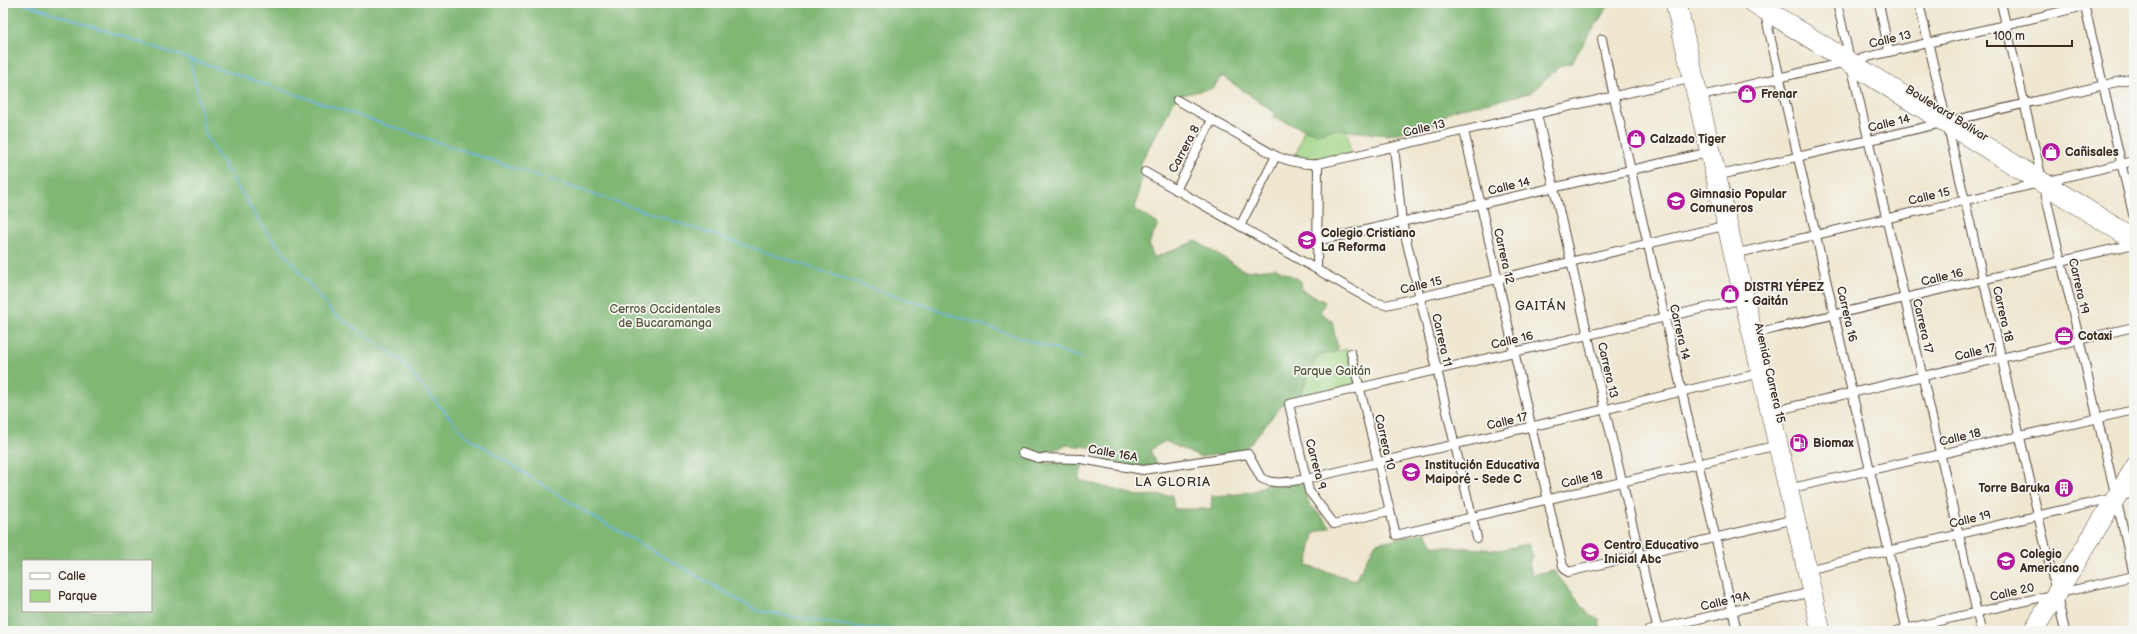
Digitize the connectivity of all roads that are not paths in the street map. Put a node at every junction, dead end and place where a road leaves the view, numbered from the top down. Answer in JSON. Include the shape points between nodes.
{"nodes":[{"id":1,"x":1671,"y":3,"type":"edge"},
{"id":2,"x":1681,"y":3,"type":"edge"},
{"id":3,"x":1746,"y":3,"type":"edge"},
{"id":4,"x":1763,"y":3,"type":"edge"},
{"id":5,"x":1837,"y":3,"type":"edge"},
{"id":6,"x":1879,"y":3,"type":"edge"},
{"id":7,"x":1918,"y":3,"type":"edge"},
{"id":8,"x":2002,"y":3,"type":"edge"},
{"id":9,"x":2084,"y":4,"type":"edge"},
{"id":10,"x":1766,"y":15,"type":"junction"},
{"id":11,"x":2006,"y":24,"type":"junction"},
{"id":12,"x":1602,"y":39,"type":"dead end"},
{"id":13,"x":1928,"y":43,"type":"junction"},
{"id":14,"x":1890,"y":52,"type":"junction"},
{"id":15,"x":1850,"y":62,"type":"junction"},
{"id":16,"x":1780,"y":77,"type":"junction"},
{"id":17,"x":2134,"y":78,"type":"edge"},
{"id":18,"x":1689,"y":79,"type":"junction"},
{"id":19,"x":2103,"y":86,"type":"junction"},
{"id":20,"x":1701,"y":96,"type":"junction"},
{"id":21,"x":1614,"y":97,"type":"junction"},
{"id":22,"x":1177,"y":100,"type":"dead end"},
{"id":23,"x":2025,"y":104,"type":"junction"},
{"id":24,"x":1538,"y":114,"type":"junction"},
{"id":25,"x":1212,"y":120,"type":"junction"},
{"id":26,"x":1946,"y":122,"type":"junction"},
{"id":27,"x":1464,"y":131,"type":"junction"},
{"id":28,"x":1869,"y":140,"type":"junction"},
{"id":29,"x":1394,"y":147,"type":"junction"},
{"id":30,"x":1706,"y":153,"type":"junction"},
{"id":31,"x":1276,"y":156,"type":"junction"},
{"id":32,"x":1798,"y":157,"type":"junction"},
{"id":33,"x":2134,"y":161,"type":"edge"},
{"id":34,"x":1318,"y":164,"type":"junction"},
{"id":35,"x":2121,"y":164,"type":"junction"},
{"id":36,"x":1630,"y":170,"type":"junction"},
{"id":37,"x":1145,"y":172,"type":"dead end"},
{"id":38,"x":1720,"y":175,"type":"junction"},
{"id":39,"x":2043,"y":182,"type":"junction"},
{"id":40,"x":1554,"y":188,"type":"junction"},
{"id":41,"x":1176,"y":190,"type":"junction"},
{"id":42,"x":1964,"y":200,"type":"junction"},
{"id":43,"x":1481,"y":204,"type":"junction"},
{"id":44,"x":1886,"y":218,"type":"junction"},
{"id":45,"x":2134,"y":218,"type":"edge"},
{"id":46,"x":1402,"y":222,"type":"junction"},
{"id":47,"x":1240,"y":226,"type":"junction"},
{"id":48,"x":1727,"y":226,"type":"junction"},
{"id":49,"x":1816,"y":235,"type":"junction"},
{"id":50,"x":1317,"y":241,"type":"junction"},
{"id":51,"x":2134,"y":242,"type":"edge"},
{"id":52,"x":1647,"y":244,"type":"junction"},
{"id":53,"x":1734,"y":254,"type":"junction"},
{"id":54,"x":1571,"y":262,"type":"junction"},
{"id":55,"x":2061,"y":262,"type":"junction"},
{"id":56,"x":1317,"y":269,"type":"junction"},
{"id":57,"x":1498,"y":280,"type":"junction"},
{"id":58,"x":1982,"y":280,"type":"junction"},
{"id":59,"x":1419,"y":298,"type":"junction"},
{"id":60,"x":1905,"y":298,"type":"junction"},
{"id":61,"x":1740,"y":300,"type":"junction"},
{"id":62,"x":1834,"y":315,"type":"junction"},
{"id":63,"x":1664,"y":317,"type":"junction"},
{"id":64,"x":2134,"y":327,"type":"edge"},
{"id":65,"x":1756,"y":333,"type":"junction"},
{"id":66,"x":1588,"y":335,"type":"junction"},
{"id":67,"x":2079,"y":340,"type":"junction"},
{"id":68,"x":1514,"y":352,"type":"junction"},
{"id":69,"x":1351,"y":353,"type":"dead end"},
{"id":70,"x":2001,"y":358,"type":"junction"},
{"id":71,"x":1436,"y":370,"type":"junction"},
{"id":72,"x":1758,"y":374,"type":"junction"},
{"id":73,"x":1923,"y":376,"type":"junction"},
{"id":74,"x":1360,"y":388,"type":"junction"},
{"id":75,"x":1681,"y":392,"type":"junction"},
{"id":76,"x":1852,"y":392,"type":"junction"},
{"id":77,"x":1289,"y":404,"type":"joint"},
{"id":78,"x":1605,"y":410,"type":"junction"},
{"id":79,"x":2134,"y":410,"type":"edge"},
{"id":80,"x":1774,"y":411,"type":"junction"},
{"id":81,"x":2098,"y":418,"type":"junction"},
{"id":82,"x":1531,"y":428,"type":"junction"},
{"id":83,"x":2019,"y":436,"type":"junction"},
{"id":84,"x":1454,"y":445,"type":"junction"},
{"id":85,"x":1774,"y":446,"type":"junction"},
{"id":86,"x":1022,"y":453,"type":"dead end"},
{"id":87,"x":1940,"y":454,"type":"junction"},
{"id":88,"x":2134,"y":461,"type":"edge"},
{"id":89,"x":1378,"y":463,"type":"junction"},
{"id":90,"x":1698,"y":464,"type":"junction"},
{"id":91,"x":1870,"y":470,"type":"junction"},
{"id":92,"x":2134,"y":476,"type":"edge"},
{"id":93,"x":1261,"y":478,"type":"joint"},
{"id":94,"x":1306,"y":479,"type":"junction"},
{"id":95,"x":1622,"y":482,"type":"junction"},
{"id":96,"x":1792,"y":488,"type":"junction"},
{"id":97,"x":2134,"y":493,"type":"edge"},
{"id":98,"x":2116,"y":498,"type":"junction"},
{"id":99,"x":1547,"y":499,"type":"junction"},
{"id":100,"x":1389,"y":511,"type":"junction"},
{"id":101,"x":2037,"y":516,"type":"junction"},
{"id":102,"x":1472,"y":517,"type":"junction"},
{"id":103,"x":1791,"y":520,"type":"junction"},
{"id":104,"x":1959,"y":534,"type":"junction"},
{"id":105,"x":1396,"y":535,"type":"joint"},
{"id":106,"x":1477,"y":538,"type":"dead end"},
{"id":107,"x":1715,"y":538,"type":"junction"},
{"id":108,"x":1889,"y":550,"type":"junction"},
{"id":109,"x":1640,"y":555,"type":"junction"},
{"id":110,"x":1811,"y":569,"type":"junction"},
{"id":111,"x":2134,"y":575,"type":"edge"},
{"id":112,"x":1808,"y":593,"type":"junction"},
{"id":113,"x":2056,"y":594,"type":"junction"},
{"id":114,"x":1732,"y":611,"type":"junction"},
{"id":115,"x":1977,"y":612,"type":"junction"},
{"id":116,"x":1658,"y":630,"type":"edge"},
{"id":117,"x":1907,"y":630,"type":"edge"},
{"id":118,"x":1648,"y":631,"type":"edge"},
{"id":119,"x":1737,"y":631,"type":"edge"},
{"id":120,"x":1817,"y":631,"type":"edge"},
{"id":121,"x":1825,"y":631,"type":"edge"},
{"id":122,"x":1896,"y":631,"type":"edge"},
{"id":123,"x":1981,"y":631,"type":"edge"},
{"id":124,"x":2028,"y":631,"type":"edge"},
{"id":125,"x":2038,"y":631,"type":"edge"},
{"id":126,"x":2065,"y":631,"type":"edge"}],
"edges":[{"from":1,"to":18,"type":"main road","name":"Avenida Carrera 15"},
{"from":2,"to":20,"type":"main road","name":"Avenida Carrera 15"},
{"from":3,"to":10,"type":"main road","name":"Boulevard Bolívar"},
{"from":4,"to":10,"type":"street","name":"Carrera 16"},
{"from":4,"to":15,"type":"main road","name":"Boulevard Bolívar"},
{"from":5,"to":15,"type":"street","name":"Carrera 17"},
{"from":6,"to":14,"type":"street"},
{"from":7,"to":13,"type":"street","name":"Carrera 18"},
{"from":8,"to":11,"type":"street","name":"Carrera 19"},
{"from":9,"to":11,"type":"street","name":"Calle 13"},
{"from":9,"to":19,"type":"street"},
{"from":10,"to":15,"type":"main road","name":"Boulevard Bolívar"},
{"from":10,"to":16,"type":"street","name":"Carrera 16"},
{"from":11,"to":13,"type":"street","name":"Calle 13"},
{"from":11,"to":23,"type":"street","name":"Carrera 19"},
{"from":12,"to":21,"type":"street","name":"Carrera 14"},
{"from":13,"to":14,"type":"street","name":"Calle 13"},
{"from":13,"to":26,"type":"street","name":"Carrera 18"},
{"from":14,"to":15,"type":"street","name":"Calle 13"},
{"from":15,"to":16,"type":"street","name":"Calle 13"},
{"from":15,"to":26,"type":"main road","name":"Boulevard Bolívar"},
{"from":15,"to":28,"type":"street","name":"Carrera 17"},
{"from":16,"to":20,"type":"street","name":"Calle 13"},
{"from":16,"to":32,"type":"street","name":"Carrera 16"},
{"from":17,"to":19,"type":"street","name":"Calle 14"},
{"from":18,"to":21,"type":"street","name":"Calle 13"},
{"from":18,"to":30,"type":"main road","name":"Avenida Carrera 15"},
{"from":19,"to":23,"type":"street","name":"Calle 14"},
{"from":19,"to":35,"type":"street"},
{"from":20,"to":38,"type":"main road","name":"Avenida Carrera 15"},
{"from":21,"to":24,"type":"street","name":"Calle 13"},
{"from":21,"to":36,"type":"street","name":"Carrera 14"},
{"from":22,"to":25,"type":"street","name":"Calle 13"},
{"from":23,"to":26,"type":"street","name":"Calle 14"},
{"from":23,"to":39,"type":"street","name":"Carrera 19"},
{"from":24,"to":27,"type":"street","name":"Calle 13"},
{"from":24,"to":40,"type":"street","name":"Carrera 13"},
{"from":25,"to":31,"type":"street","name":"Calle 13"},
{"from":25,"to":41,"type":"street","name":"Carrera 8"},
{"from":26,"to":28,"type":"street","name":"Calle 14"},
{"from":26,"to":39,"type":"main road","name":"Boulevard Bolívar"},
{"from":26,"to":42,"type":"street","name":"Carrera 18"},
{"from":27,"to":29,"type":"street","name":"Calle 13"},
{"from":27,"to":43,"type":"street","name":"Carrera 12"},
{"from":28,"to":32,"type":"street","name":"Calle 14"},
{"from":28,"to":44,"type":"street","name":"Carrera 17"},
{"from":29,"to":34,"type":"street","name":"Calle 13"},
{"from":29,"to":46,"type":"street","name":"Carrera 11"},
{"from":30,"to":36,"type":"street","name":"Calle 14"},
{"from":30,"to":48,"type":"main road","name":"Avenida Carrera 15"},
{"from":31,"to":34,"type":"street","name":"Calle 13","via":[[1297,163]]},
{"from":31,"to":47,"type":"street"},
{"from":32,"to":38,"type":"street","name":"Calle 14"},
{"from":32,"to":49,"type":"street","name":"Carrera 16"},
{"from":33,"to":35,"type":"street","name":"Calle 15"},
{"from":34,"to":50,"type":"street"},
{"from":35,"to":39,"type":"street","name":"Calle 15"},
{"from":35,"to":45,"type":"street"},
{"from":36,"to":40,"type":"street","name":"Calle 14"},
{"from":36,"to":52,"type":"street","name":"Carrera 14"},
{"from":37,"to":41,"type":"street","name":"Calle 15"},
{"from":38,"to":48,"type":"main road","name":"Avenida Carrera 15"},
{"from":39,"to":42,"type":"street","name":"Calle 15"},
{"from":39,"to":51,"type":"main road","name":"Boulevard Bolívar"},
{"from":39,"to":55,"type":"street","name":"Carrera 19"},
{"from":40,"to":43,"type":"street","name":"Calle 14"},
{"from":40,"to":54,"type":"street","name":"Carrera 13"},
{"from":41,"to":47,"type":"street","name":"Calle 15"},
{"from":42,"to":44,"type":"street","name":"Calle 15"},
{"from":42,"to":58,"type":"street","name":"Carrera 18"},
{"from":43,"to":46,"type":"street","name":"Calle 14"},
{"from":43,"to":57,"type":"street","name":"Carrera 12"},
{"from":44,"to":49,"type":"street","name":"Calle 15"},
{"from":44,"to":60,"type":"street","name":"Carrera 17"},
{"from":46,"to":50,"type":"street","name":"Calle 14"},
{"from":46,"to":59,"type":"street","name":"Carrera 11"},
{"from":47,"to":56,"type":"street","name":"Calle 15"},
{"from":48,"to":52,"type":"street","name":"Calle 15"},
{"from":48,"to":53,"type":"main road","name":"Avenida Carrera 15"},
{"from":49,"to":53,"type":"street","name":"Calle 15"},
{"from":49,"to":62,"type":"street","name":"Carrera 16"},
{"from":50,"to":56,"type":"street"},
{"from":51,"to":55,"type":"street","name":"Calle 16"},
{"from":52,"to":54,"type":"street","name":"Calle 15"},
{"from":52,"to":63,"type":"street","name":"Carrera 14"},
{"from":53,"to":61,"type":"main road","name":"Avenida Carrera 15"},
{"from":53,"to":65,"type":"main road","name":"Avenida Carrera 15"},
{"from":54,"to":57,"type":"street","name":"Calle 15"},
{"from":54,"to":66,"type":"street","name":"Carrera 13"},
{"from":55,"to":58,"type":"street","name":"Calle 16"},
{"from":55,"to":67,"type":"street","name":"Carrera 19"},
{"from":56,"to":59,"type":"street","name":"Calle 15","via":[[1380,304],[1394,304]]},
{"from":57,"to":59,"type":"street","name":"Calle 15"},
{"from":57,"to":68,"type":"street","name":"Carrera 12"},
{"from":58,"to":60,"type":"street","name":"Calle 16"},
{"from":58,"to":70,"type":"street","name":"Carrera 18"},
{"from":59,"to":71,"type":"street","name":"Carrera 11"},
{"from":60,"to":62,"type":"street","name":"Calle 16"},
{"from":60,"to":73,"type":"street","name":"Carrera 17"},
{"from":61,"to":63,"type":"street","name":"Calle 16"},
{"from":61,"to":72,"type":"main road","name":"Avenida Carrera 15"},
{"from":62,"to":65,"type":"street","name":"Calle 16"},
{"from":62,"to":76,"type":"street","name":"Carrera 16"},
{"from":63,"to":66,"type":"street","name":"Calle 16"},
{"from":63,"to":75,"type":"street","name":"Carrera 14"},
{"from":64,"to":67,"type":"street","name":"Calle 17"},
{"from":65,"to":80,"type":"main road","name":"Avenida Carrera 15"},
{"from":66,"to":68,"type":"street","name":"Calle 16"},
{"from":66,"to":78,"type":"street","name":"Carrera 13"},
{"from":67,"to":70,"type":"street","name":"Calle 17"},
{"from":67,"to":81,"type":"street","name":"Carrera 19"},
{"from":68,"to":71,"type":"street","name":"Calle 16"},
{"from":68,"to":82,"type":"street","name":"Carrera 12"},
{"from":69,"to":74,"type":"street","name":"Carrera 10"},
{"from":70,"to":73,"type":"street","name":"Calle 17"},
{"from":70,"to":83,"type":"street","name":"Carrera 18"},
{"from":71,"to":74,"type":"street","name":"Calle 16"},
{"from":71,"to":84,"type":"street","name":"Carrera 11"},
{"from":72,"to":75,"type":"street","name":"Calle 17"},
{"from":72,"to":85,"type":"main road","name":"Avenida Carrera 15"},
{"from":73,"to":76,"type":"street","name":"Calle 17"},
{"from":73,"to":87,"type":"street","name":"Carrera 17"},
{"from":74,"to":77,"type":"street","name":"Calle 16"},
{"from":74,"to":89,"type":"street","name":"Carrera 10"},
{"from":75,"to":78,"type":"street","name":"Calle 17"},
{"from":75,"to":90,"type":"street","name":"Carrera 14"},
{"from":76,"to":80,"type":"street","name":"Calle 17"},
{"from":76,"to":91,"type":"street","name":"Carrera 16"},
{"from":77,"to":94,"type":"street","name":"Carrera 9"},
{"from":78,"to":82,"type":"street","name":"Calle 17"},
{"from":78,"to":95,"type":"street","name":"Carrera 13"},
{"from":79,"to":81,"type":"street","name":"Calle 18"},
{"from":80,"to":96,"type":"main road","name":"Avenida Carrera 15"},
{"from":81,"to":83,"type":"street","name":"Calle 18"},
{"from":81,"to":98,"type":"street","name":"Carrera 19"},
{"from":82,"to":84,"type":"street","name":"Calle 17"},
{"from":82,"to":99,"type":"street","name":"Carrera 12"},
{"from":83,"to":87,"type":"street","name":"Calle 18"},
{"from":83,"to":101,"type":"street","name":"Carrera 18"},
{"from":84,"to":89,"type":"street","name":"Calle 17"},
{"from":84,"to":102,"type":"street","name":"Carrera 11"},
{"from":85,"to":90,"type":"street","name":"Calle 18"},
{"from":85,"to":103,"type":"main road","name":"Avenida Carrera 15"},
{"from":86,"to":93,"type":"street","name":"Calle 16A","via":[[1038,458],[1081,459],[1136,470],[1248,454]]},
{"from":87,"to":91,"type":"street","name":"Calle 18"},
{"from":87,"to":104,"type":"street","name":"Carrera 17"},
{"from":88,"to":98,"type":"main road"},
{"from":89,"to":94,"type":"street","name":"Calle 17"},
{"from":89,"to":100,"type":"street","name":"Carrera 10"},
{"from":90,"to":95,"type":"street","name":"Calle 18"},
{"from":90,"to":107,"type":"street","name":"Carrera 14"},
{"from":91,"to":96,"type":"street","name":"Calle 18"},
{"from":91,"to":108,"type":"street","name":"Carrera 16"},
{"from":92,"to":98,"type":"main road"},
{"from":93,"to":94,"type":"street","name":"Calle 17","via":[[1278,482]]},
{"from":94,"to":100,"type":"street","name":"Carrera 9","via":[[1312,496],[1334,524]]},
{"from":95,"to":99,"type":"street","name":"Calle 18"},
{"from":95,"to":109,"type":"street","name":"Carrera 13"},
{"from":96,"to":110,"type":"main road","name":"Avenida Carrera 15"},
{"from":97,"to":98,"type":"street","name":"Calle 19"},
{"from":98,"to":101,"type":"street","name":"Calle 19"},
{"from":98,"to":111,"type":"street","name":"Carrera 19"},
{"from":98,"to":113,"type":"main road"},
{"from":99,"to":102,"type":"street","name":"Calle 18"},
{"from":99,"to":109,"type":"street","name":"Carrera 12","via":[[1563,566],[1568,572]]},
{"from":100,"to":105,"type":"street","name":"Carrera 10"},
{"from":101,"to":104,"type":"street","name":"Calle 19"},
{"from":101,"to":113,"type":"street","name":"Carrera 18"},
{"from":102,"to":105,"type":"street","name":"Calle 18"},
{"from":102,"to":106,"type":"street","name":"Carrera 11"},
{"from":103,"to":107,"type":"street"},
{"from":103,"to":112,"type":"main road","name":"Avenida Carrera 15"},
{"from":104,"to":108,"type":"street","name":"Calle 19"},
{"from":104,"to":115,"type":"street","name":"Carrera 17"},
{"from":107,"to":109,"type":"street"},
{"from":107,"to":114,"type":"street","name":"Carrera 14"},
{"from":108,"to":110,"type":"street","name":"Calle 19"},
{"from":108,"to":117,"type":"street","name":"Carrera 16"},
{"from":109,"to":116,"type":"street","name":"Carrera 13"},
{"from":110,"to":121,"type":"main road","name":"Avenida Carrera 15"},
{"from":111,"to":113,"type":"street","name":"Calle 20"},
{"from":112,"to":114,"type":"street","name":"Calle 19A"},
{"from":112,"to":120,"type":"main road","name":"Avenida Carrera 15"},
{"from":113,"to":115,"type":"street","name":"Calle 20"},
{"from":113,"to":124,"type":"main road"},
{"from":113,"to":125,"type":"main road"},
{"from":113,"to":126,"type":"street","name":"Carrera 18"},
{"from":114,"to":116,"type":"street","name":"Calle 19A"},
{"from":114,"to":119,"type":"street","name":"Carrera 14"},
{"from":115,"to":117,"type":"street","name":"Calle 20"},
{"from":115,"to":123,"type":"street","name":"Carrera 17"},
{"from":116,"to":118,"type":"street","name":"Calle 19A"},
{"from":117,"to":122,"type":"street","name":"Calle 20"}]}
